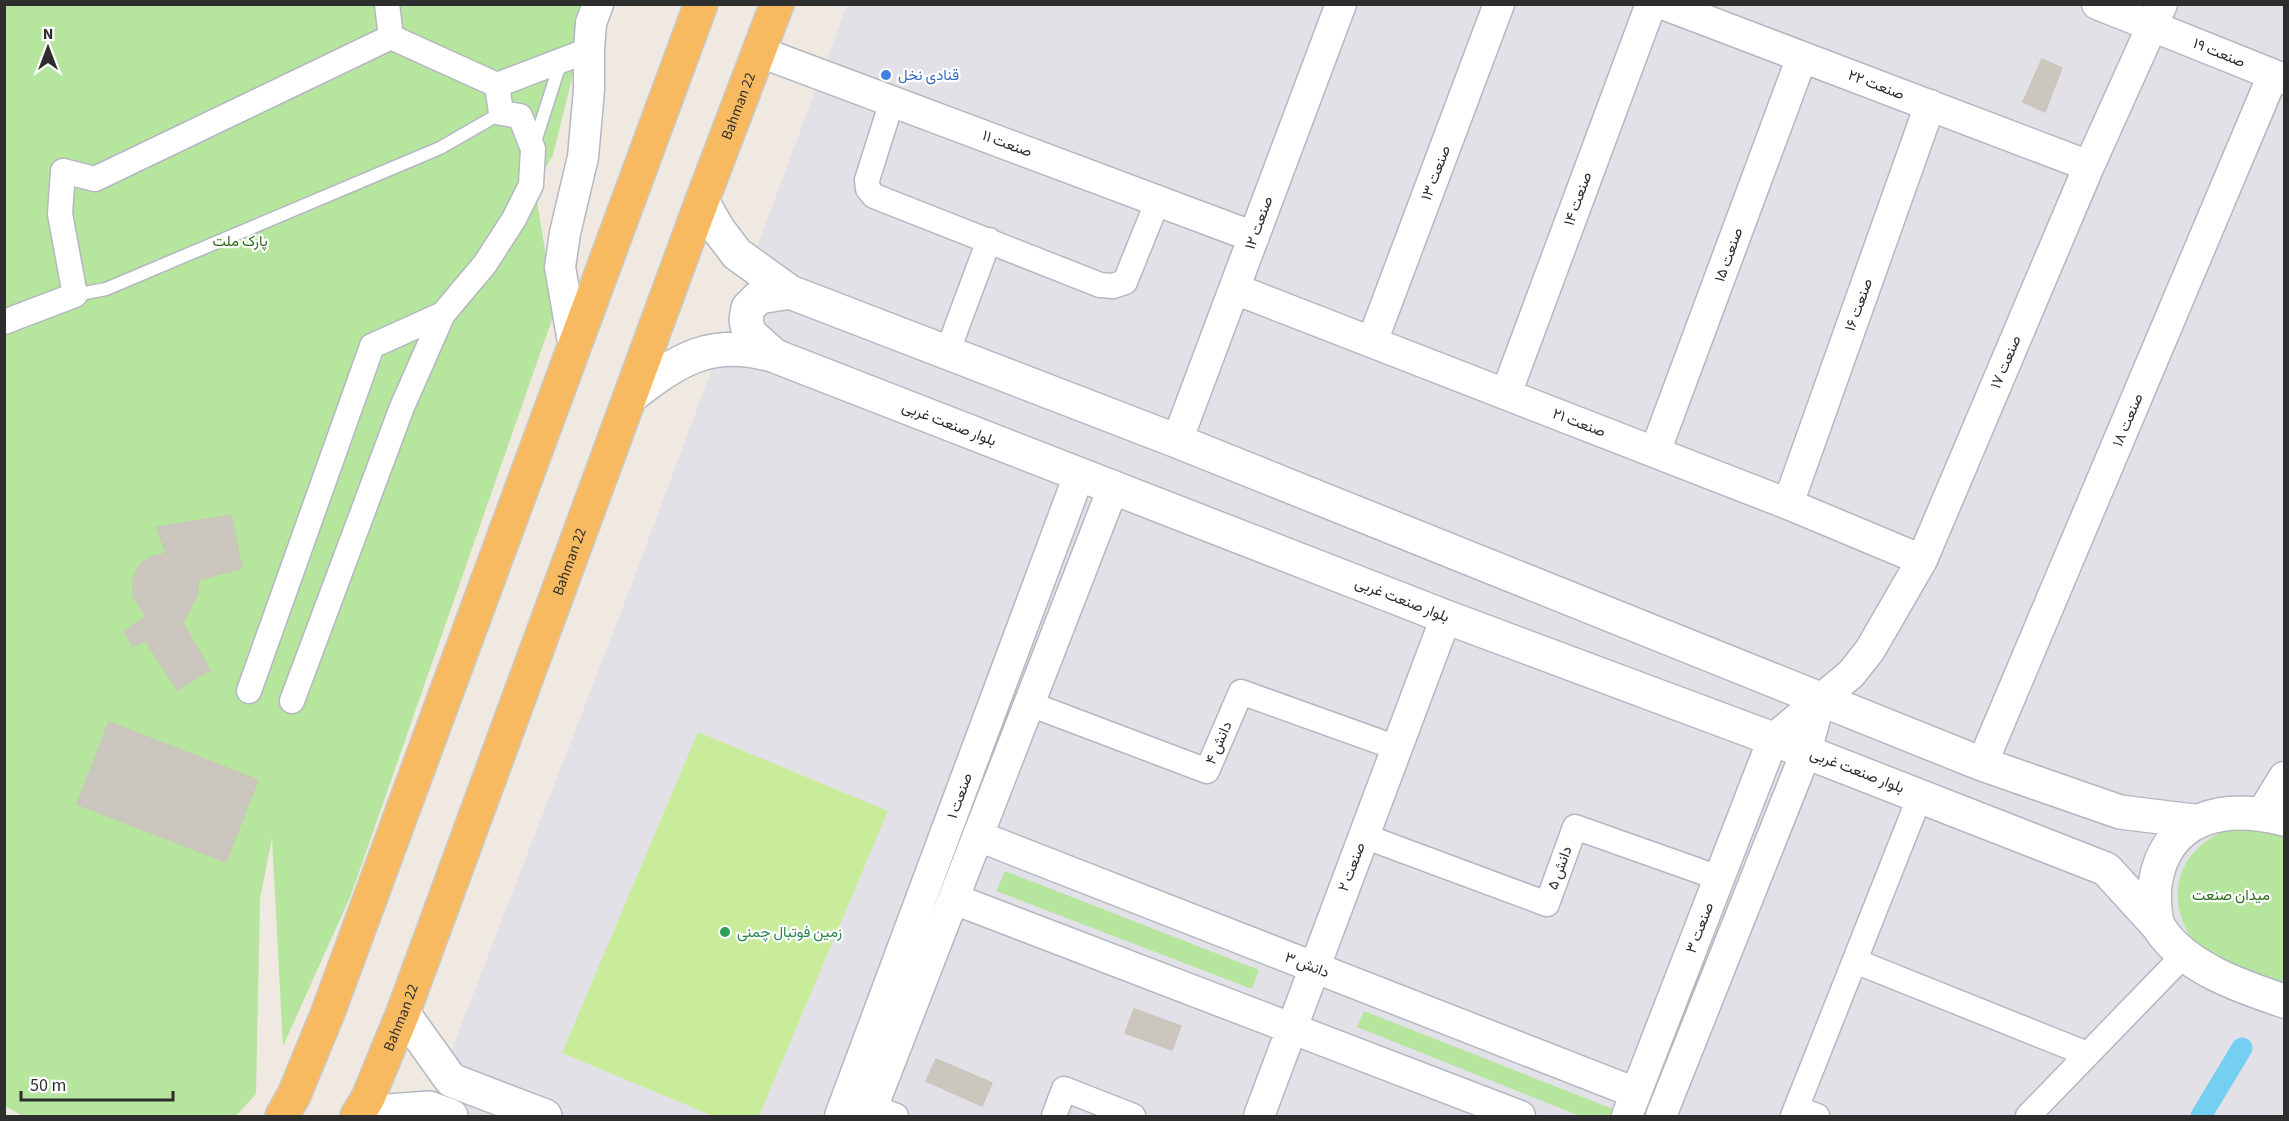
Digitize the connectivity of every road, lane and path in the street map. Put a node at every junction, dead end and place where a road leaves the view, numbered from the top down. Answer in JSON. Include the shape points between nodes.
{"nodes":[{"id":1,"x":387,"y":4,"type":"edge"},
{"id":2,"x":598,"y":4,"type":"edge"},
{"id":3,"x":701,"y":4,"type":"edge"},
{"id":4,"x":777,"y":4,"type":"edge"},
{"id":5,"x":1341,"y":4,"type":"edge"},
{"id":6,"x":1499,"y":4,"type":"edge"},
{"id":7,"x":1651,"y":4,"type":"edge"},
{"id":8,"x":1663,"y":4,"type":"edge"},
{"id":9,"x":2097,"y":4,"type":"edge"},
{"id":10,"x":2158,"y":15,"type":"edge"},
{"id":11,"x":391,"y":37,"type":"junction"},
{"id":12,"x":760,"y":52,"type":"junction"},
{"id":13,"x":575,"y":55,"type":"junction"},
{"id":14,"x":1802,"y":57,"type":"junction"},
{"id":15,"x":2279,"y":77,"type":"edge"},
{"id":16,"x":497,"y":85,"type":"junction"},
{"id":17,"x":892,"y":101,"type":"junction"},
{"id":18,"x":1930,"y":105,"type":"junction"},
{"id":19,"x":501,"y":113,"type":"junction"},
{"id":20,"x":533,"y":149,"type":"junction"},
{"id":21,"x":2090,"y":166,"type":"junction"},
{"id":22,"x":1158,"y":200,"type":"junction"},
{"id":23,"x":702,"y":201,"type":"junction"},
{"id":24,"x":1254,"y":237,"type":"junction"},
{"id":25,"x":989,"y":240,"type":"junction"},
{"id":26,"x":1235,"y":289,"type":"junction"},
{"id":27,"x":790,"y":292,"type":"junction"},
{"id":28,"x":75,"y":295,"type":"junction"},
{"id":29,"x":443,"y":314,"type":"junction"},
{"id":30,"x":4,"y":322,"type":"edge"},
{"id":31,"x":1372,"y":342,"type":"junction"},
{"id":32,"x":574,"y":348,"type":"junction"},
{"id":33,"x":947,"y":353,"type":"junction"},
{"id":34,"x":776,"y":356,"type":"junction"},
{"id":35,"x":1506,"y":394,"type":"junction"},
{"id":36,"x":630,"y":397,"type":"junction"},
{"id":37,"x":1178,"y":441,"type":"junction"},
{"id":38,"x":1655,"y":452,"type":"junction"},
{"id":39,"x":1079,"y":475,"type":"junction"},
{"id":40,"x":1113,"y":488,"type":"junction"},
{"id":41,"x":1788,"y":504,"type":"junction"},
{"id":42,"x":1922,"y":560,"type":"junction"},
{"id":43,"x":1446,"y":618,"type":"junction"},
{"id":44,"x":249,"y":691,"type":"dead end"},
{"id":45,"x":1820,"y":700,"type":"junction"},
{"id":46,"x":292,"y":701,"type":"dead end"},
{"id":47,"x":1030,"y":704,"type":"junction"},
{"id":48,"x":1773,"y":739,"type":"junction"},
{"id":49,"x":1397,"y":748,"type":"junction"},
{"id":50,"x":1806,"y":752,"type":"junction"},
{"id":51,"x":1982,"y":764,"type":"junction"},
{"id":52,"x":2284,"y":777,"type":"edge"},
{"id":53,"x":1920,"y":796,"type":"junction"},
{"id":54,"x":2273,"y":816,"type":"edge"},
{"id":55,"x":2193,"y":821,"type":"junction"},
{"id":56,"x":978,"y":836,"type":"junction"},
{"id":57,"x":1364,"y":836,"type":"junction"},
{"id":58,"x":1719,"y":878,"type":"junction"},
{"id":59,"x":954,"y":899,"type":"junction"},
{"id":60,"x":2159,"y":927,"type":"junction"},
{"id":61,"x":2184,"y":954,"type":"junction"},
{"id":62,"x":1855,"y":961,"type":"junction"},
{"id":63,"x":1314,"y":968,"type":"junction"},
{"id":64,"x":2284,"y":1001,"type":"edge"},
{"id":65,"x":403,"y":1013,"type":"junction"},
{"id":66,"x":1291,"y":1029,"type":"junction"},
{"id":67,"x":2087,"y":1053,"type":"junction"},
{"id":68,"x":1632,"y":1105,"type":"edge"},
{"id":69,"x":879,"y":1113,"type":"edge"},
{"id":70,"x":1802,"y":1114,"type":"edge"},
{"id":71,"x":358,"y":1115,"type":"edge"},
{"id":72,"x":282,"y":1116,"type":"edge"},
{"id":73,"x":451,"y":1116,"type":"edge"},
{"id":74,"x":545,"y":1116,"type":"edge"},
{"id":75,"x":840,"y":1116,"type":"edge"},
{"id":76,"x":1054,"y":1116,"type":"edge"},
{"id":77,"x":1133,"y":1116,"type":"edge"},
{"id":78,"x":1258,"y":1116,"type":"edge"},
{"id":79,"x":1520,"y":1116,"type":"edge"},
{"id":80,"x":1661,"y":1116,"type":"edge"},
{"id":81,"x":2028,"y":1116,"type":"edge"}],
"edges":[{"from":1,"to":11,"type":"street"},
{"from":2,"to":13,"type":"street"},
{"from":3,"to":32,"type":"highway"},
{"from":4,"to":12,"type":"highway","name":"Bahman 22"},
{"from":5,"to":24,"type":"street","name":"صنعت ۱۲"},
{"from":6,"to":31,"type":"street","name":"صنعت ۱۳"},
{"from":7,"to":35,"type":"street","name":"صنعت ۱۴"},
{"from":8,"to":14,"type":"street","name":"صنعت ۲۲"},
{"from":9,"to":10,"type":"street","name":"صنعت ۱۹"},
{"from":10,"to":15,"type":"street","name":"صنعت ۱۹"},
{"from":10,"to":21,"type":"street","name":"صنعت ۱۷"},
{"from":11,"to":16,"type":"street"},
{"from":11,"to":28,"type":"street","via":[[95,179],[63,171],[60,214]]},
{"from":12,"to":17,"type":"street","name":"صنعت ۱۱"},
{"from":12,"to":23,"type":"highway","name":"Bahman 22"},
{"from":13,"to":16,"type":"street"},
{"from":13,"to":20,"type":"lane"},
{"from":13,"to":32,"type":"street","via":[[589,90],[583,157],[560,267]]},
{"from":14,"to":18,"type":"street","name":"صنعت ۲۲"},
{"from":14,"to":38,"type":"street","name":"صنعت ۱۵"},
{"from":15,"to":51,"type":"street","name":"صنعت ۱۸"},
{"from":16,"to":19,"type":"street"},
{"from":17,"to":22,"type":"street","name":"صنعت ۱۱"},
{"from":17,"to":25,"type":"street","via":[[867,180],[868,189],[874,196]]},
{"from":18,"to":21,"type":"street","name":"صنعت ۲۲"},
{"from":18,"to":41,"type":"street","name":"صنعت ۱۶"},
{"from":19,"to":20,"type":"street","via":[[520,116]]},
{"from":19,"to":28,"type":"lane","via":[[429,152],[106,289]]},
{"from":20,"to":29,"type":"street","via":[[531,185],[514,219],[485,264]]},
{"from":21,"to":42,"type":"street","name":"صنعت ۱۷"},
{"from":22,"to":24,"type":"street","name":"صنعت ۱۱"},
{"from":22,"to":25,"type":"street","via":[[1125,282],[1113,286],[1100,285]]},
{"from":23,"to":27,"type":"main road","via":[[737,254]]},
{"from":23,"to":36,"type":"highway","name":"Bahman 22"},
{"from":24,"to":26,"type":"street","name":"صنعت ۱۲"},
{"from":25,"to":33,"type":"street"},
{"from":26,"to":31,"type":"street","name":"صنعت ۲۱"},
{"from":26,"to":37,"type":"street","name":"صنعت ۱۲"},
{"from":27,"to":33,"type":"main road"},
{"from":27,"to":34,"type":"main road","via":[[759,297],[748,308],[749,333]]},
{"from":28,"to":30,"type":"street"},
{"from":29,"to":44,"type":"street","via":[[372,346]]},
{"from":29,"to":46,"type":"street","via":[[402,407]]},
{"from":31,"to":35,"type":"street","name":"صنعت ۲۱"},
{"from":32,"to":72,"type":"highway","via":[[327,1015]]},
{"from":33,"to":37,"type":"main road"},
{"from":34,"to":36,"type":"main road","name":"بلوار صنعت غربی","via":[[749,348],[708,350],[663,371]]},
{"from":34,"to":39,"type":"main road","name":"بلوار صنعت غربی"},
{"from":35,"to":38,"type":"street","name":"صنعت ۲۱"},
{"from":36,"to":65,"type":"highway","name":"Bahman 22"},
{"from":37,"to":45,"type":"main road"},
{"from":38,"to":41,"type":"street","name":"صنعت ۲۱"},
{"from":39,"to":40,"type":"main road","name":"بلوار صنعت غربی"},
{"from":39,"to":75,"type":"street","name":"صنعت ۱"},
{"from":40,"to":43,"type":"main road","name":"بلوار صنعت غربی"},
{"from":40,"to":47,"type":"street","name":"صنعت ۱"},
{"from":41,"to":42,"type":"street","name":"صنعت ۲۱"},
{"from":42,"to":45,"type":"street","name":"صنعت ۱۷","via":[[1870,650],[1851,674]]},
{"from":43,"to":48,"type":"main road","name":"بلوار صنعت غربی"},
{"from":43,"to":49,"type":"street","name":"صنعت ۲"},
{"from":45,"to":48,"type":"street","name":"صنعت ۱۷"},
{"from":45,"to":50,"type":"street"},
{"from":45,"to":51,"type":"main road"},
{"from":47,"to":49,"type":"street","name":"دانش ۴","via":[[1207,771],[1241,692]]},
{"from":47,"to":56,"type":"street","name":"صنعت ۱"},
{"from":48,"to":50,"type":"main road","name":"بلوار صنعت غربی"},
{"from":48,"to":58,"type":"street","name":"صنعت ۳"},
{"from":49,"to":57,"type":"street","name":"صنعت ۲"},
{"from":50,"to":53,"type":"main road","name":"بلوار صنعت غربی"},
{"from":50,"to":80,"type":"street"},
{"from":51,"to":55,"type":"main road","via":[[2120,812]]},
{"from":52,"to":54,"type":"street"},
{"from":53,"to":60,"type":"main road","name":"بلوار صنعت غربی","via":[[2106,869]]},
{"from":53,"to":62,"type":"street"},
{"from":54,"to":55,"type":"main road","via":[[2229,813]]},
{"from":55,"to":60,"type":"main road","via":[[2171,841],[2158,867],[2154,894]]},
{"from":56,"to":59,"type":"street","name":"صنعت ۱"},
{"from":56,"to":63,"type":"street","name":"دانش ۳"},
{"from":57,"to":58,"type":"street","name":"دانش ۵","via":[[1547,904],[1575,827]]},
{"from":57,"to":63,"type":"street","name":"صنعت ۲"},
{"from":58,"to":68,"type":"street","name":"صنعت ۳"},
{"from":59,"to":66,"type":"street"},
{"from":59,"to":69,"type":"street","name":"صنعت ۱"},
{"from":60,"to":61,"type":"main road"},
{"from":61,"to":64,"type":"main road","via":[[2211,971]]},
{"from":61,"to":67,"type":"street"},
{"from":62,"to":67,"type":"street"},
{"from":62,"to":70,"type":"street"},
{"from":63,"to":66,"type":"street","name":"صنعت ۲"},
{"from":63,"to":68,"type":"street","name":"دانش ۳"},
{"from":65,"to":71,"type":"highway","name":"Bahman 22"},
{"from":65,"to":74,"type":"main road","via":[[451,1080]]},
{"from":66,"to":78,"type":"street","name":"صنعت ۲"},
{"from":66,"to":79,"type":"street"},
{"from":67,"to":81,"type":"street"},
{"from":71,"to":73,"type":"main road","via":[[429,1108]]},
{"from":76,"to":77,"type":"street","via":[[1064,1089]]}]}
